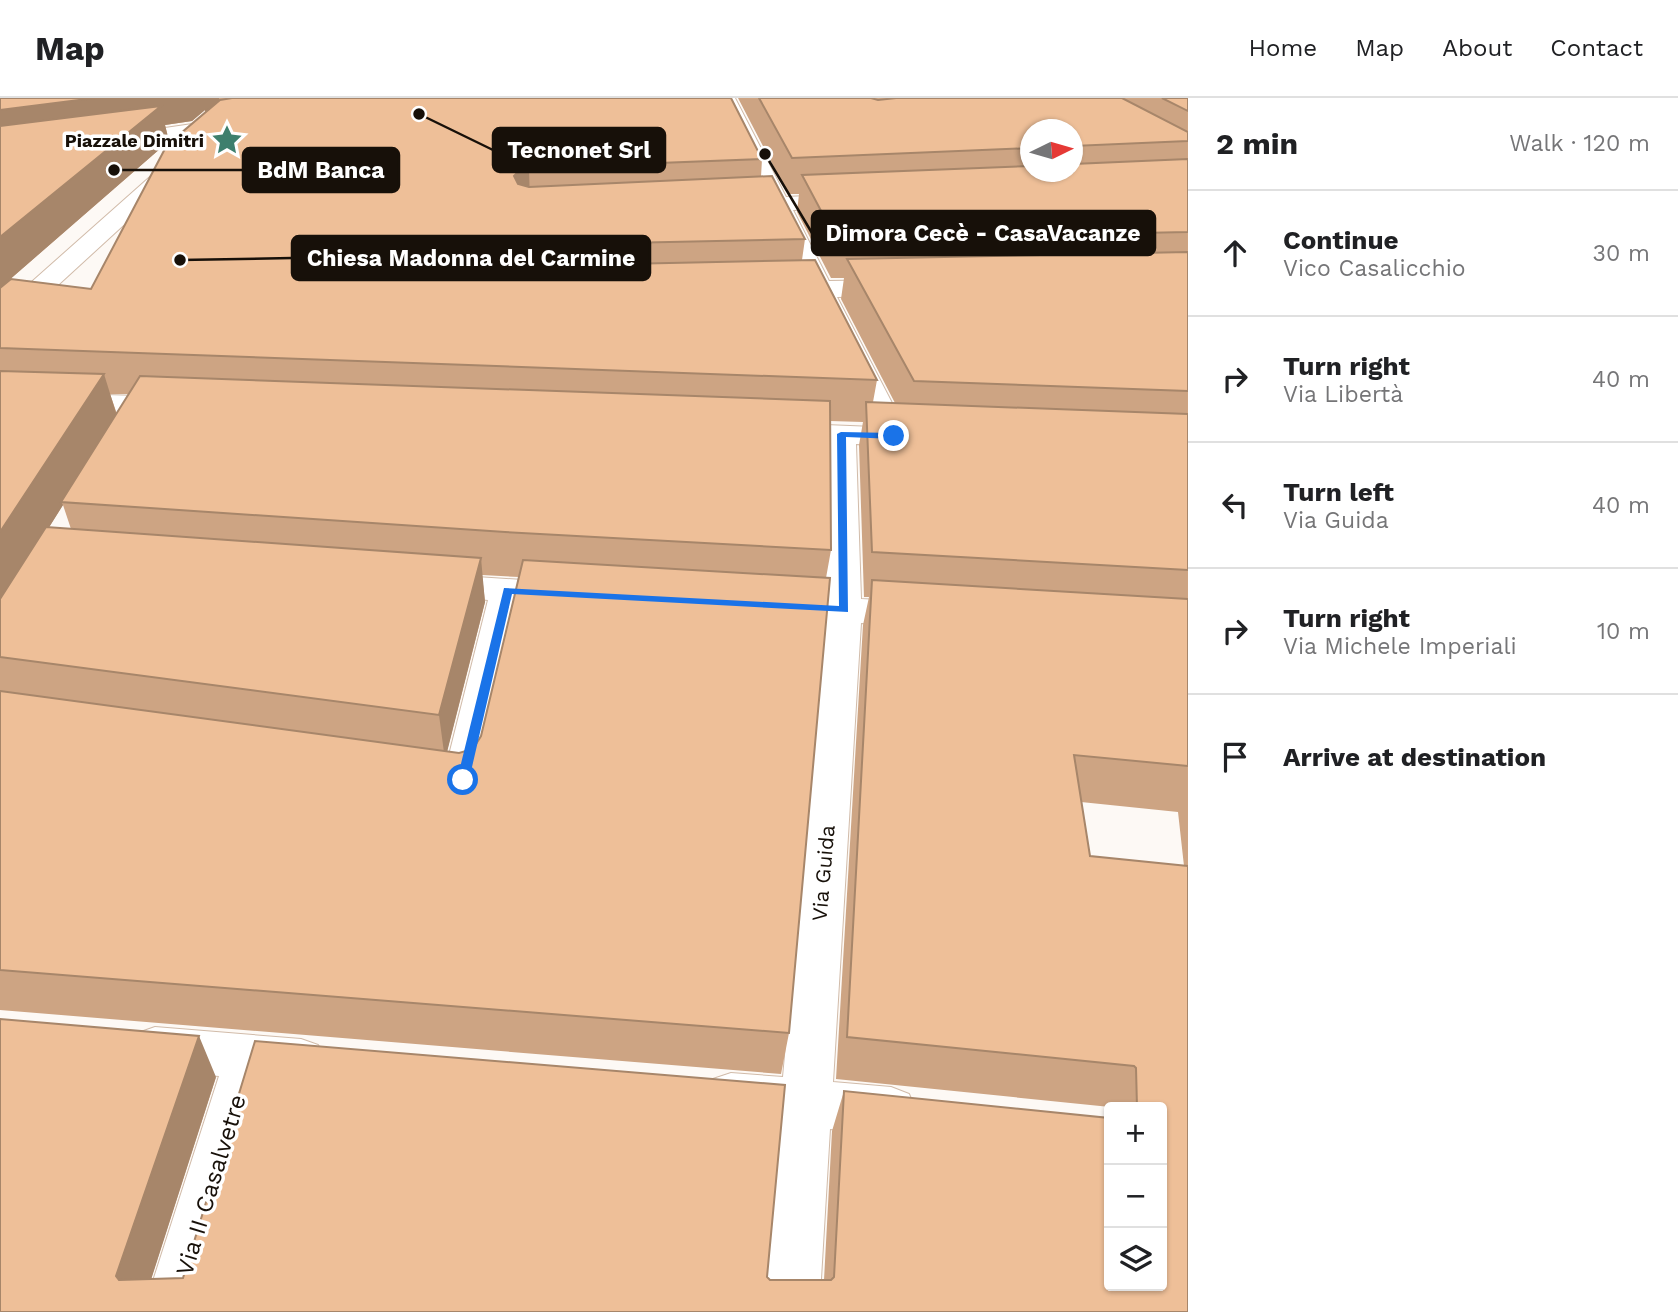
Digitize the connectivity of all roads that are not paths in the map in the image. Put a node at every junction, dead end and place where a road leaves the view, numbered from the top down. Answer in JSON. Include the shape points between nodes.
{"nodes":[{"id":1,"x":251,"y":98,"type":"edge"},
{"id":2,"x":725,"y":98,"type":"edge"},
{"id":3,"x":256,"y":121,"type":"edge"},
{"id":4,"x":219,"y":127,"type":"junction"},
{"id":5,"x":102,"y":142,"type":"edge"},
{"id":6,"x":870,"y":200,"type":"edge"},
{"id":7,"x":778,"y":204,"type":"junction"},
{"id":8,"x":709,"y":207,"type":"edge"},
{"id":9,"x":917,"y":287,"type":"edge"},
{"id":10,"x":822,"y":289,"type":"junction"},
{"id":11,"x":752,"y":291,"type":"edge"},
{"id":12,"x":0,"y":324,"type":"edge"},
{"id":13,"x":0,"y":401,"type":"edge"},
{"id":14,"x":143,"y":405,"type":"junction"},
{"id":15,"x":199,"y":407,"type":"edge"},
{"id":16,"x":744,"y":430,"type":"edge"},
{"id":17,"x":841,"y":434,"type":"junction"},
{"id":18,"x":894,"y":436,"type":"junction"},
{"id":19,"x":936,"y":438,"type":"edge"},
{"id":20,"x":122,"y":440,"type":"edge"},
{"id":21,"x":397,"y":582,"type":"edge"},
{"id":22,"x":508,"y":590,"type":"junction"},
{"id":23,"x":602,"y":596,"type":"edge"},
{"id":24,"x":736,"y":604,"type":"edge"},
{"id":25,"x":844,"y":610,"type":"junction"},
{"id":26,"x":954,"y":616,"type":"edge"},
{"id":27,"x":408,"y":773,"type":"edge"},
{"id":28,"x":111,"y":1045,"type":"edge"},
{"id":29,"x":250,"y":1057,"type":"junction"},
{"id":30,"x":347,"y":1065,"type":"edge"},
{"id":31,"x":693,"y":1093,"type":"edge"},
{"id":32,"x":804,"y":1102,"type":"junction"},
{"id":33,"x":929,"y":1114,"type":"edge"},
{"id":34,"x":172,"y":1312,"type":"edge"},
{"id":35,"x":790,"y":1312,"type":"edge"}],
"edges":[{"from":1,"to":4,"type":"street"},
{"from":2,"to":7,"type":"street"},
{"from":3,"to":4,"type":"street"},
{"from":4,"to":5,"type":"street"},
{"from":4,"to":12,"type":"street"},
{"from":6,"to":7,"type":"street"},
{"from":7,"to":8,"type":"street"},
{"from":7,"to":10,"type":"street"},
{"from":9,"to":10,"type":"street"},
{"from":10,"to":11,"type":"street"},
{"from":10,"to":18,"type":"street"},
{"from":13,"to":14,"type":"street"},
{"from":14,"to":15,"type":"street"},
{"from":14,"to":20,"type":"street"},
{"from":16,"to":17,"type":"street"},
{"from":17,"to":18,"type":"street"},
{"from":17,"to":25,"type":"street","name":"Via Guida"},
{"from":18,"to":19,"type":"street"},
{"from":21,"to":22,"type":"street"},
{"from":22,"to":23,"type":"street"},
{"from":22,"to":27,"type":"street","via":[[463,780]]},
{"from":24,"to":25,"type":"street"},
{"from":25,"to":26,"type":"street"},
{"from":25,"to":32,"type":"street","name":"Via Guida"},
{"from":28,"to":29,"type":"street"},
{"from":29,"to":30,"type":"street"},
{"from":29,"to":34,"type":"street","name":"Via II Casalvetre"},
{"from":31,"to":32,"type":"street"},
{"from":32,"to":33,"type":"street"},
{"from":32,"to":35,"type":"street","name":"Via Guida"}]}
